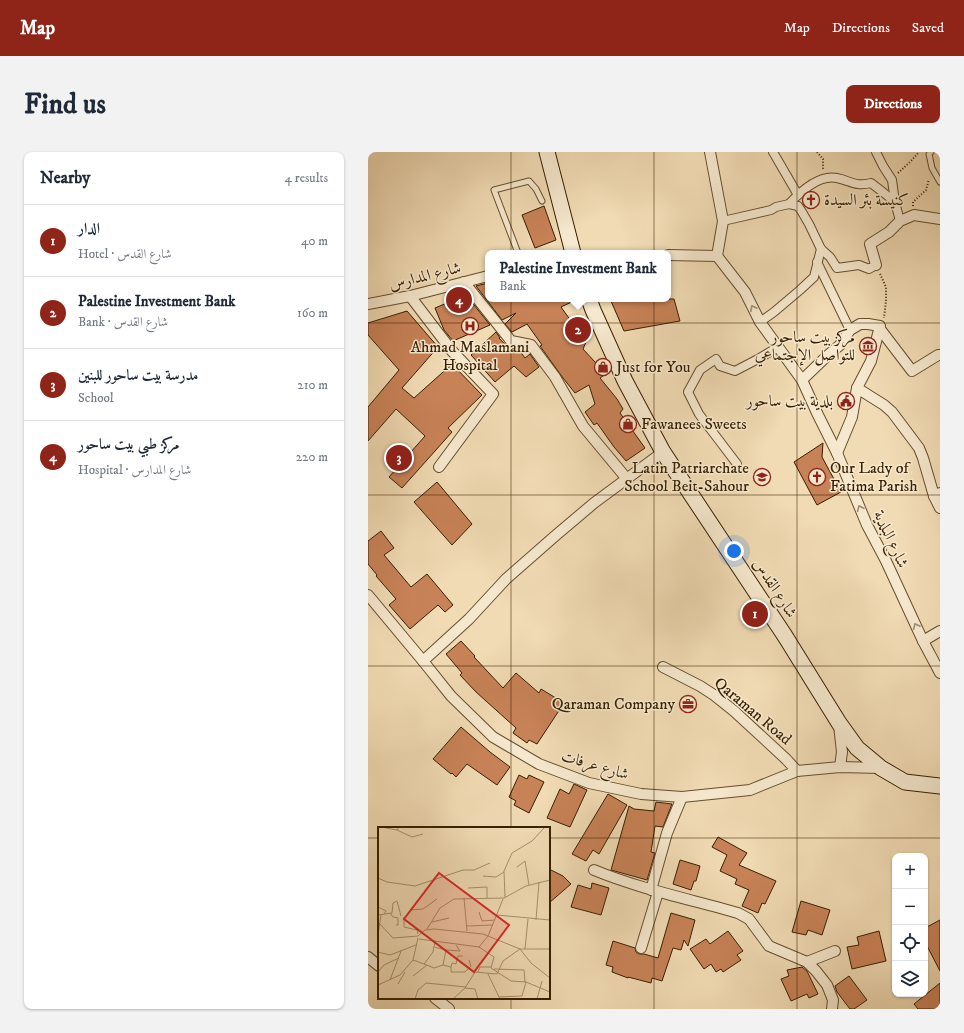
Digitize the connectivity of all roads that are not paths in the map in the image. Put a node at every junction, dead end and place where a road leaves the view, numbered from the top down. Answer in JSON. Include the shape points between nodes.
{"nodes":[{"id":1,"x":547,"y":152,"type":"edge"},
{"id":2,"x":710,"y":152,"type":"edge"},
{"id":3,"x":773,"y":152,"type":"edge"},
{"id":4,"x":876,"y":152,"type":"edge"},
{"id":5,"x":931,"y":152,"type":"edge"},
{"id":6,"x":940,"y":182,"type":"edge"},
{"id":7,"x":798,"y":195,"type":"junction"},
{"id":8,"x":542,"y":201,"type":"dead end"},
{"id":9,"x":895,"y":202,"type":"junction"},
{"id":10,"x":789,"y":204,"type":"junction"},
{"id":11,"x":940,"y":219,"type":"edge"},
{"id":12,"x":722,"y":221,"type":"junction"},
{"id":13,"x":900,"y":221,"type":"junction"},
{"id":14,"x":821,"y":248,"type":"junction"},
{"id":15,"x":517,"y":250,"type":"edge"},
{"id":16,"x":572,"y":250,"type":"edge"},
{"id":17,"x":671,"y":255,"type":"edge"},
{"id":18,"x":716,"y":256,"type":"junction"},
{"id":19,"x":817,"y":262,"type":"junction"},
{"id":20,"x":876,"y":265,"type":"joint"},
{"id":21,"x":485,"y":277,"type":"edge"},
{"id":22,"x":464,"y":282,"type":"junction"},
{"id":23,"x":410,"y":296,"type":"junction"},
{"id":24,"x":590,"y":302,"type":"edge"},
{"id":25,"x":368,"y":304,"type":"edge"},
{"id":26,"x":760,"y":322,"type":"junction"},
{"id":27,"x":880,"y":328,"type":"junction"},
{"id":28,"x":850,"y":330,"type":"junction"},
{"id":29,"x":778,"y":347,"type":"junction"},
{"id":30,"x":940,"y":355,"type":"edge"},
{"id":31,"x":802,"y":380,"type":"junction"},
{"id":32,"x":857,"y":388,"type":"junction"},
{"id":33,"x":663,"y":452,"type":"junction"},
{"id":34,"x":837,"y":453,"type":"junction"},
{"id":35,"x":737,"y":464,"type":"dead end"},
{"id":36,"x":439,"y":466,"type":"dead end"},
{"id":37,"x":627,"y":479,"type":"junction"},
{"id":38,"x":937,"y":495,"type":"edge"},
{"id":39,"x":940,"y":508,"type":"edge"},
{"id":40,"x":368,"y":595,"type":"edge"},
{"id":41,"x":940,"y":631,"type":"edge"},
{"id":42,"x":923,"y":641,"type":"junction"},
{"id":43,"x":423,"y":661,"type":"junction"},
{"id":44,"x":663,"y":667,"type":"dead end"},
{"id":45,"x":940,"y":672,"type":"edge"},
{"id":46,"x":839,"y":723,"type":"junction"},
{"id":47,"x":840,"y":767,"type":"junction"},
{"id":48,"x":881,"y":768,"type":"junction"},
{"id":49,"x":797,"y":771,"type":"junction"},
{"id":50,"x":940,"y":786,"type":"edge"},
{"id":51,"x":682,"y":797,"type":"junction"},
{"id":52,"x":594,"y":870,"type":"dead end"},
{"id":53,"x":655,"y":891,"type":"junction"},
{"id":54,"x":641,"y":948,"type":"dead end"},
{"id":55,"x":836,"y":950,"type":"dead end"},
{"id":56,"x":368,"y":957,"type":"edge"},
{"id":57,"x":807,"y":962,"type":"junction"},
{"id":58,"x":378,"y":965,"type":"edge"},
{"id":59,"x":437,"y":999,"type":"edge"},
{"id":60,"x":449,"y":1009,"type":"edge"},
{"id":61,"x":832,"y":1009,"type":"edge"}],
"edges":[{"from":1,"to":16,"type":"main road"},
{"from":2,"to":12,"type":"street"},
{"from":3,"to":7,"type":"street"},
{"from":4,"to":9,"type":"street","via":[[892,180]]},
{"from":5,"to":6,"type":"lane","via":[[929,154],[932,168]]},
{"from":7,"to":9,"type":"street","via":[[822,178],[830,177],[854,184],[870,184]]},
{"from":7,"to":10,"type":"street"},
{"from":8,"to":15,"type":"lane","via":[[529,181],[494,190]]},
{"from":9,"to":13,"type":"street"},
{"from":10,"to":12,"type":"street"},
{"from":10,"to":14,"type":"street","via":[[798,206]]},
{"from":11,"to":13,"type":"street","via":[[914,215]]},
{"from":12,"to":18,"type":"street"},
{"from":13,"to":20,"type":"street","via":[[889,232],[870,244]]},
{"from":14,"to":19,"type":"street"},
{"from":14,"to":20,"type":"street","via":[[837,268],[859,265],[869,269]]},
{"from":17,"to":18,"type":"street"},
{"from":26,"to":18,"type":"street","name":"شارع البلدية","one_way":true,"via":[[745,292]]},
{"from":19,"to":26,"type":"street","via":[[814,277]]},
{"from":19,"to":28,"type":"street"},
{"from":21,"to":22,"type":"street","name":"شارع المدارس"},
{"from":22,"to":23,"type":"street","name":"شارع المدارس"},
{"from":22,"to":37,"type":"street","via":[[511,341],[532,345],[555,377],[583,426]]},
{"from":23,"to":25,"type":"street","name":"شارع المدارس"},
{"from":23,"to":36,"type":"street","via":[[452,351],[493,394]]},
{"from":24,"to":33,"type":"main road","name":"شارع القدس","via":[[625,381]]},
{"from":26,"to":29,"type":"street","name":"شارع البلدية"},
{"from":27,"to":28,"type":"street","via":[[860,324]]},
{"from":27,"to":30,"type":"street","via":[[912,371]]},
{"from":27,"to":32,"type":"street","via":[[871,361]]},
{"from":28,"to":31,"type":"street","via":[[840,345]]},
{"from":29,"to":31,"type":"street","name":"شارع البلدية"},
{"from":29,"to":35,"type":"street","via":[[735,371],[720,366],[716,359],[700,370],[688,392],[699,414]]},
{"from":31,"to":34,"type":"street","name":"شارع البلدية"},
{"from":32,"to":34,"type":"street","via":[[852,417]]},
{"from":32,"to":38,"type":"street","via":[[884,404],[919,448]]},
{"from":33,"to":37,"type":"street"},
{"from":33,"to":46,"type":"main road","name":"شارع القدس","via":[[785,636]]},
{"from":42,"to":34,"type":"street","name":"شارع البلدية","one_way":true,"via":[[867,525]]},
{"from":37,"to":43,"type":"street","via":[[594,503],[506,579],[469,619]]},
{"from":38,"to":39,"type":"street"},
{"from":40,"to":43,"type":"street","name":"شارع عرفات"},
{"from":41,"to":42,"type":"street"},
{"from":42,"to":45,"type":"street","name":"شارع البلدية"},
{"from":43,"to":51,"type":"street","name":"شارع عرفات","via":[[451,696],[493,737],[539,764],[589,783],[640,794]]},
{"from":44,"to":49,"type":"street","name":"Qaraman Road","via":[[714,695]]},
{"from":46,"to":47,"type":"street","via":[[842,752]]},
{"from":46,"to":48,"type":"main road","name":"شارع القدس","via":[[857,748]]},
{"from":47,"to":48,"type":"street","name":"شارع عرفات"},
{"from":47,"to":49,"type":"street","name":"شارع عرفات"},
{"from":48,"to":50,"type":"main road","name":"شارع القدس","via":[[905,782]]},
{"from":49,"to":51,"type":"street","name":"شارع عرفات","via":[[750,790]]},
{"from":51,"to":53,"type":"street","via":[[668,834]]},
{"from":52,"to":53,"type":"street"},
{"from":53,"to":54,"type":"street"},
{"from":53,"to":57,"type":"street","via":[[738,913],[749,919],[769,946]]},
{"from":55,"to":57,"type":"street"},
{"from":56,"to":58,"type":"street"},
{"from":57,"to":61,"type":"street","via":[[827,985],[833,1000]]},
{"from":59,"to":60,"type":"street"}]}
